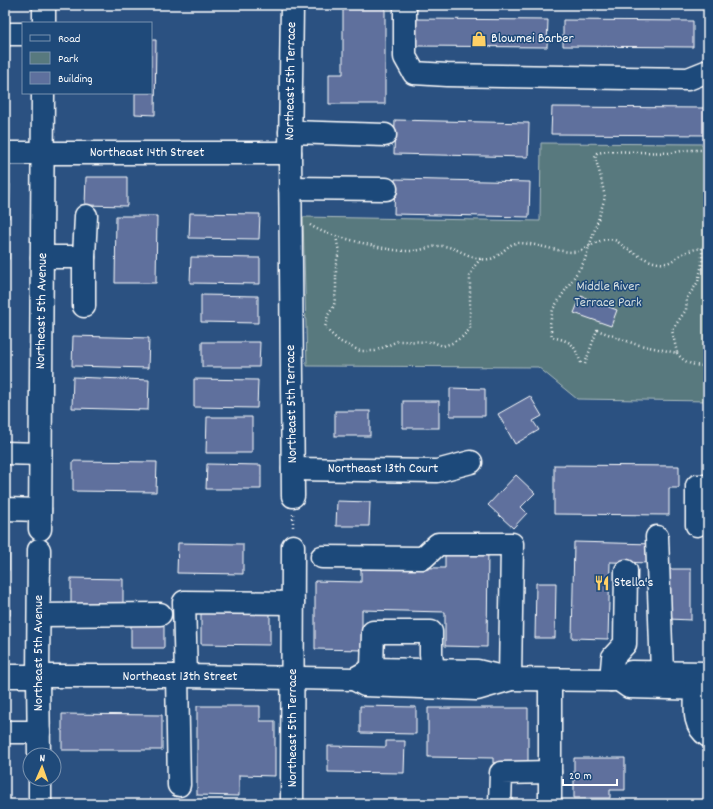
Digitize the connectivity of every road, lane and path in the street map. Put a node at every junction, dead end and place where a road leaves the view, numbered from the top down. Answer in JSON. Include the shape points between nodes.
{"nodes":[{"id":1,"x":44,"y":5,"type":"edge"},
{"id":2,"x":292,"y":5,"type":"edge"},
{"id":3,"x":405,"y":5,"type":"edge"},
{"id":4,"x":44,"y":22,"type":"edge"},
{"id":5,"x":5,"y":34,"type":"edge"},
{"id":6,"x":22,"y":34,"type":"edge"},
{"id":7,"x":708,"y":71,"type":"edge"},
{"id":8,"x":44,"y":94,"type":"edge"},
{"id":9,"x":385,"y":135,"type":"dead end"},
{"id":10,"x":290,"y":142,"type":"junction"},
{"id":11,"x":708,"y":150,"type":"edge"},
{"id":12,"x":5,"y":153,"type":"edge"},
{"id":13,"x":43,"y":153,"type":"junction"},
{"id":14,"x":290,"y":188,"type":"junction"},
{"id":15,"x":386,"y":190,"type":"dead end"},
{"id":16,"x":290,"y":212,"type":"junction"},
{"id":17,"x":86,"y":216,"type":"dead end"},
{"id":18,"x":336,"y":236,"type":"junction"},
{"id":19,"x":708,"y":244,"type":"edge"},
{"id":20,"x":590,"y":245,"type":"junction"},
{"id":21,"x":702,"y":248,"type":"junction"},
{"id":22,"x":42,"y":257,"type":"junction"},
{"id":23,"x":84,"y":257,"type":"junction"},
{"id":24,"x":481,"y":258,"type":"junction"},
{"id":25,"x":84,"y":306,"type":"dead end"},
{"id":26,"x":677,"y":353,"type":"junction"},
{"id":27,"x":708,"y":366,"type":"edge"},
{"id":28,"x":5,"y":453,"type":"edge"},
{"id":29,"x":40,"y":454,"type":"junction"},
{"id":30,"x":472,"y":462,"type":"dead end"},
{"id":31,"x":293,"y":469,"type":"junction"},
{"id":32,"x":708,"y":486,"type":"edge"},
{"id":33,"x":293,"y":496,"type":"joint"},
{"id":34,"x":5,"y":509,"type":"edge"},
{"id":35,"x":697,"y":525,"type":"dead end"},
{"id":36,"x":39,"y":530,"type":"junction"},
{"id":37,"x":657,"y":537,"type":"dead end"},
{"id":38,"x":293,"y":546,"type":"joint"},
{"id":39,"x":322,"y":557,"type":"dead end"},
{"id":40,"x":626,"y":571,"type":"dead end"},
{"id":41,"x":293,"y":603,"type":"junction"},
{"id":42,"x":160,"y":614,"type":"dead end"},
{"id":43,"x":39,"y":615,"type":"junction"},
{"id":44,"x":433,"y":670,"type":"junction"},
{"id":45,"x":662,"y":672,"type":"junction"},
{"id":46,"x":363,"y":674,"type":"junction"},
{"id":47,"x":5,"y":676,"type":"edge"},
{"id":48,"x":182,"y":676,"type":"junction"},
{"id":49,"x":38,"y":677,"type":"junction"},
{"id":50,"x":293,"y":678,"type":"junction"},
{"id":51,"x":510,"y":679,"type":"junction"},
{"id":52,"x":550,"y":680,"type":"junction"},
{"id":53,"x":615,"y":680,"type":"junction"},
{"id":54,"x":704,"y":684,"type":"edge"},
{"id":55,"x":5,"y":732,"type":"edge"},
{"id":56,"x":39,"y":732,"type":"junction"},
{"id":57,"x":708,"y":736,"type":"edge"},
{"id":58,"x":39,"y":747,"type":"edge"},
{"id":59,"x":550,"y":772,"type":"junction"},
{"id":60,"x":179,"y":785,"type":"dead end"},
{"id":61,"x":40,"y":787,"type":"edge"},
{"id":62,"x":40,"y":804,"type":"edge"},
{"id":63,"x":292,"y":804,"type":"edge"},
{"id":64,"x":500,"y":804,"type":"edge"},
{"id":65,"x":550,"y":804,"type":"edge"}],
"edges":[{"from":1,"to":4,"type":"street"},
{"from":2,"to":10,"type":"street","name":"Northeast 5th Terrace"},
{"from":3,"to":7,"type":"street","via":[[405,56],[414,73],[688,79]]},
{"from":5,"to":6,"type":"street"},
{"from":8,"to":13,"type":"street","name":"Northeast 5th Avenue"},
{"from":9,"to":10,"type":"street","name":"Northeast 14th Street"},
{"from":10,"to":13,"type":"street","name":"Northeast 14th Street"},
{"from":10,"to":14,"type":"street","name":"Northeast 5th Terrace"},
{"from":11,"to":20,"type":"path","via":[[597,153],[595,158],[605,197]]},
{"from":12,"to":13,"type":"street","name":"Northeast 14th Street"},
{"from":13,"to":22,"type":"street","name":"Northeast 5th Avenue"},
{"from":14,"to":15,"type":"street"},
{"from":14,"to":16,"type":"street","name":"Northeast 5th Terrace"},
{"from":16,"to":18,"type":"path","via":[[312,227]]},
{"from":16,"to":31,"type":"street","name":"Northeast 5th Terrace"},
{"from":17,"to":23,"type":"street"},
{"from":18,"to":24,"type":"path","via":[[378,248],[410,252],[446,246]]},
{"from":18,"to":24,"type":"path","via":[[339,252],[334,306],[324,328],[339,342],[360,351],[375,351],[398,342],[433,342],[443,346],[462,336],[470,329],[470,276]]},
{"from":19,"to":21,"type":"path"},
{"from":20,"to":21,"type":"path","via":[[601,240],[615,240],[644,258],[666,263],[685,252]]},
{"from":20,"to":24,"type":"path","via":[[573,252],[516,242],[497,257]]},
{"from":20,"to":26,"type":"path","via":[[584,262],[553,309],[550,324],[552,337],[574,345],[583,363],[597,330],[635,344]]},
{"from":21,"to":26,"type":"path","via":[[698,282],[687,298],[686,310],[672,330]]},
{"from":22,"to":23,"type":"street"},
{"from":22,"to":29,"type":"street","name":"Northeast 5th Avenue"},
{"from":23,"to":25,"type":"street"},
{"from":26,"to":27,"type":"path","via":[[686,363]]},
{"from":28,"to":29,"type":"street"},
{"from":29,"to":36,"type":"street","name":"Northeast 5th Avenue"},
{"from":30,"to":31,"type":"street","name":"Northeast 13th Court","via":[[437,471]]},
{"from":31,"to":33,"type":"street","name":"Northeast 5th Terrace"},
{"from":32,"to":35,"type":"street","via":[[697,486]]},
{"from":33,"to":38,"type":"path"},
{"from":34,"to":36,"type":"street"},
{"from":36,"to":43,"type":"street","name":"Northeast 5th Avenue"},
{"from":37,"to":45,"type":"street"},
{"from":38,"to":41,"type":"street","name":"Northeast 5th Terrace"},
{"from":39,"to":51,"type":"street","via":[[422,558],[438,544],[512,544]]},
{"from":40,"to":53,"type":"street","via":[[625,644],[613,657]]},
{"from":41,"to":48,"type":"street","via":[[184,602]]},
{"from":41,"to":50,"type":"street","name":"Northeast 5th Terrace"},
{"from":42,"to":43,"type":"street"},
{"from":43,"to":49,"type":"street","name":"Northeast 5th Avenue"},
{"from":44,"to":46,"type":"street","name":"Northeast 13th Street"},
{"from":44,"to":46,"type":"street","via":[[431,632],[373,632]]},
{"from":44,"to":51,"type":"street","name":"Northeast 13th Street","via":[[477,671]]},
{"from":45,"to":53,"type":"street","name":"Northeast 13th Street","via":[[631,672]]},
{"from":45,"to":54,"type":"street","name":"Northeast 13th Street"},
{"from":46,"to":50,"type":"street","name":"Northeast 13th Street"},
{"from":46,"to":51,"type":"street","name":"Northeast 13th Street","via":[[366,685],[477,689]]},
{"from":47,"to":49,"type":"street","name":"Northeast 13th Street"},
{"from":48,"to":49,"type":"street","name":"Northeast 13th Street"},
{"from":48,"to":50,"type":"street","name":"Northeast 13th Street"},
{"from":48,"to":60,"type":"street"},
{"from":49,"to":56,"type":"street","name":"Northeast 5th Avenue"},
{"from":50,"to":63,"type":"street","name":"Northeast 5th Terrace"},
{"from":51,"to":52,"type":"street","name":"Northeast 13th Street"},
{"from":52,"to":53,"type":"street","name":"Northeast 13th Street"},
{"from":52,"to":59,"type":"street"},
{"from":53,"to":54,"type":"street","name":"Northeast 13th Street","via":[[629,687]]},
{"from":54,"to":57,"type":"street","via":[[695,717],[698,726]]},
{"from":55,"to":56,"type":"street"},
{"from":56,"to":58,"type":"street","name":"Northeast 5th Avenue"},
{"from":59,"to":64,"type":"street","via":[[500,773]]},
{"from":59,"to":65,"type":"street"},
{"from":61,"to":62,"type":"street"}]}
